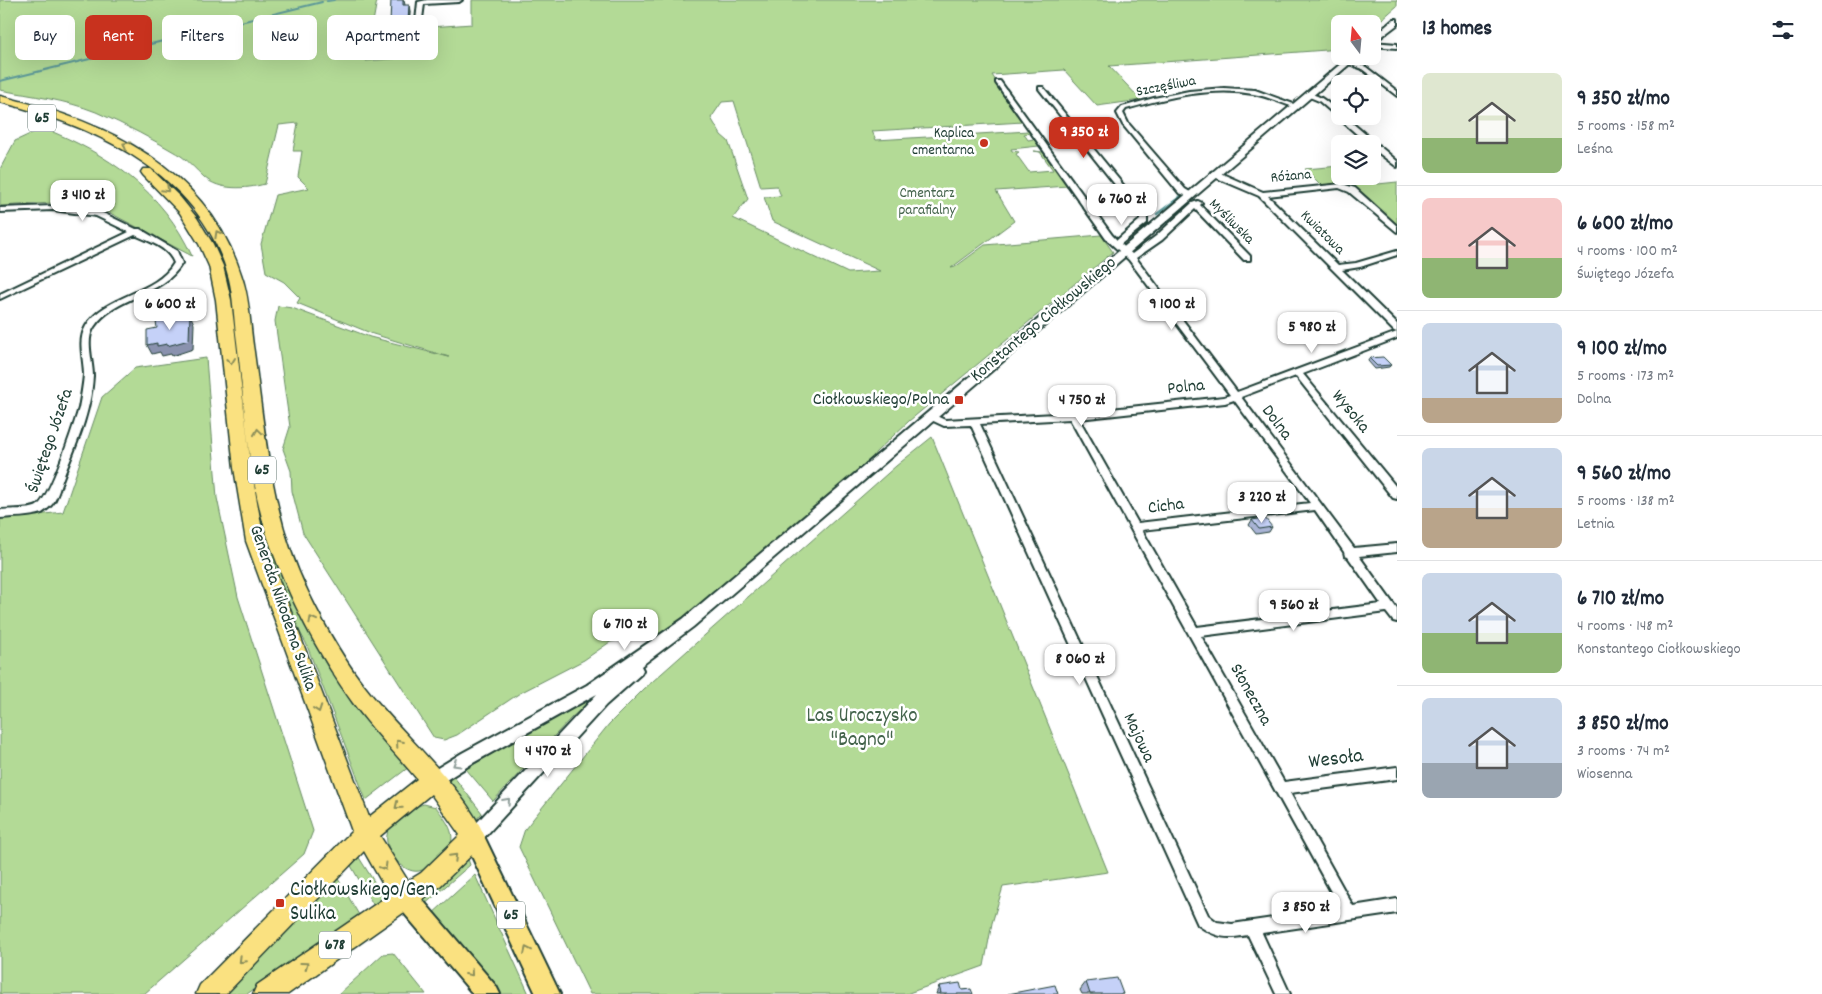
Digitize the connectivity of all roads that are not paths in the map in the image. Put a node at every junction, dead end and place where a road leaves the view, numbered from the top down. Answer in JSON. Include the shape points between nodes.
{"nodes":[{"id":1,"x":459,"y":0,"type":"edge"},
{"id":2,"x":419,"y":15,"type":"edge"},
{"id":3,"x":1397,"y":21,"type":"edge"},
{"id":4,"x":1381,"y":35,"type":"edge"},
{"id":5,"x":1381,"y":44,"type":"edge"},
{"id":6,"x":1397,"y":46,"type":"edge"},
{"id":7,"x":1345,"y":65,"type":"edge"},
{"id":8,"x":1360,"y":65,"type":"edge"},
{"id":9,"x":998,"y":82,"type":"dead end"},
{"id":10,"x":1041,"y":88,"type":"dead end"},
{"id":11,"x":1397,"y":94,"type":"edge"},
{"id":12,"x":1309,"y":96,"type":"junction"},
{"id":13,"x":0,"y":99,"type":"edge"},
{"id":14,"x":0,"y":106,"type":"edge"},
{"id":15,"x":1296,"y":106,"type":"junction"},
{"id":16,"x":1331,"y":108,"type":"edge"},
{"id":17,"x":1350,"y":125,"type":"edge"},
{"id":18,"x":88,"y":131,"type":"junction"},
{"id":19,"x":1362,"y":135,"type":"edge"},
{"id":20,"x":1381,"y":152,"type":"edge"},
{"id":21,"x":1397,"y":165,"type":"edge"},
{"id":22,"x":1215,"y":174,"type":"junction"},
{"id":23,"x":1262,"y":194,"type":"junction"},
{"id":24,"x":1191,"y":195,"type":"junction"},
{"id":25,"x":0,"y":210,"type":"edge"},
{"id":26,"x":1397,"y":230,"type":"edge"},
{"id":27,"x":137,"y":231,"type":"junction"},
{"id":28,"x":1125,"y":251,"type":"junction"},
{"id":29,"x":1397,"y":253,"type":"edge"},
{"id":30,"x":1247,"y":258,"type":"dead end"},
{"id":31,"x":223,"y":263,"type":"junction"},
{"id":32,"x":1337,"y":268,"type":"junction"},
{"id":33,"x":0,"y":297,"type":"edge"},
{"id":34,"x":1396,"y":336,"type":"edge"},
{"id":35,"x":1297,"y":372,"type":"junction"},
{"id":36,"x":1236,"y":396,"type":"junction"},
{"id":37,"x":930,"y":416,"type":"junction"},
{"id":38,"x":1073,"y":416,"type":"junction"},
{"id":39,"x":974,"y":421,"type":"junction"},
{"id":40,"x":1397,"y":495,"type":"edge"},
{"id":41,"x":1318,"y":506,"type":"junction"},
{"id":42,"x":0,"y":514,"type":"edge"},
{"id":43,"x":1136,"y":527,"type":"junction"},
{"id":44,"x":1397,"y":548,"type":"edge"},
{"id":45,"x":1349,"y":553,"type":"junction"},
{"id":46,"x":1389,"y":607,"type":"junction"},
{"id":47,"x":1397,"y":618,"type":"edge"},
{"id":48,"x":688,"y":623,"type":"junction"},
{"id":49,"x":1195,"y":632,"type":"junction"},
{"id":50,"x":1397,"y":773,"type":"edge"},
{"id":51,"x":432,"y":780,"type":"junction"},
{"id":52,"x":1281,"y":788,"type":"junction"},
{"id":53,"x":365,"y":834,"type":"junction"},
{"id":54,"x":474,"y":837,"type":"junction"},
{"id":55,"x":406,"y":898,"type":"junction"},
{"id":56,"x":1397,"y":906,"type":"edge"},
{"id":57,"x":1350,"y":913,"type":"junction"},
{"id":58,"x":1252,"y":928,"type":"junction"},
{"id":59,"x":208,"y":994,"type":"edge"},
{"id":60,"x":266,"y":994,"type":"edge"},
{"id":61,"x":488,"y":994,"type":"edge"},
{"id":62,"x":548,"y":994,"type":"edge"},
{"id":63,"x":1283,"y":994,"type":"edge"}],
"edges":[{"from":1,"to":2,"type":"street","via":[[420,2]]},
{"from":3,"to":4,"type":"street"},
{"from":5,"to":6,"type":"street"},
{"from":7,"to":12,"type":"street","name":"Konstantego Ciołkowskiego"},
{"from":8,"to":11,"type":"street"},
{"from":9,"to":28,"type":"street","name":"Dolna","via":[[1105,231]]},
{"from":10,"to":28,"type":"street","via":[[1144,216],[1144,222]]},
{"from":12,"to":15,"type":"street","name":"Konstantego Ciołkowskiego"},
{"from":12,"to":16,"type":"street","via":[[1322,100]]},
{"from":13,"to":18,"type":"highway","name":"Generała Nikodema Sulika","number":"65","via":[[41,109]]},
{"from":14,"to":18,"type":"highway","name":"Generała Nikodema Sulika","number":"65"},
{"from":15,"to":22,"type":"street","name":"Konstantego Ciołkowskiego"},
{"from":15,"to":24,"type":"street","name":"Szczęśliwa","via":[[1255,92],[1230,90],[1185,95],[1124,108],[1120,112],[1125,124],[1182,191]]},
{"from":17,"to":19,"type":"street"},
{"from":18,"to":31,"type":"highway","name":"Generała Nikodema Sulika","number":"65","one_way":true,"via":[[164,187]]},
{"from":31,"to":18,"type":"highway","name":"Generała Nikodema Sulika","number":"65","one_way":true,"via":[[211,222],[188,192],[140,153]]},
{"from":20,"to":21,"type":"street"},
{"from":22,"to":23,"type":"street","name":"Kwiatowa"},
{"from":22,"to":24,"type":"street","name":"Konstantego Ciołkowskiego"},
{"from":23,"to":26,"type":"street","name":"Różana","via":[[1338,186],[1352,190]]},
{"from":23,"to":32,"type":"street","name":"Kwiatowa"},
{"from":24,"to":28,"type":"street","name":"Konstantego Ciołkowskiego"},
{"from":25,"to":27,"type":"street","via":[[80,210],[107,217]]},
{"from":27,"to":33,"type":"street"},
{"from":27,"to":42,"type":"street","name":"Świętego Józefa","via":[[174,253],[176,267],[164,278],[101,313],[89,326],[86,393],[49,500],[40,510]]},
{"from":28,"to":30,"type":"street","name":"Myśliwska","via":[[1160,238],[1197,204]]},
{"from":28,"to":36,"type":"street","name":"Dolna"},
{"from":28,"to":37,"type":"street","name":"Konstantego Ciołkowskiego"},
{"from":29,"to":32,"type":"street","via":[[1357,266]]},
{"from":51,"to":31,"type":"highway","name":"Generała Nikodema Sulika","number":"65","one_way":true,"via":[[362,699],[336,662],[313,623],[285,561],[266,499],[241,302]]},
{"from":31,"to":53,"type":"highway","name":"Generała Nikodema Sulika","number":"65","one_way":true,"via":[[224,302],[247,504],[255,541]]},
{"from":32,"to":34,"type":"street","name":"Kwiatowa"},
{"from":34,"to":35,"type":"street","name":"Polna"},
{"from":35,"to":36,"type":"street","name":"Polna"},
{"from":35,"to":40,"type":"street","name":"Wysoka"},
{"from":36,"to":38,"type":"street","name":"Polna","via":[[1225,400]]},
{"from":36,"to":41,"type":"street","name":"Dolna"},
{"from":37,"to":39,"type":"street","name":"Polna","via":[[944,423]]},
{"from":37,"to":48,"type":"street","name":"Konstantego Ciołkowskiego"},
{"from":38,"to":39,"type":"street","name":"Polna"},
{"from":38,"to":43,"type":"street","name":"Słoneczna"},
{"from":39,"to":58,"type":"street","name":"Majowa","via":[[1203,920],[1214,928],[1232,931]]},
{"from":41,"to":43,"type":"street","name":"Cicha"},
{"from":41,"to":45,"type":"street","name":"Dolna"},
{"from":43,"to":49,"type":"street","name":"Słoneczna"},
{"from":44,"to":45,"type":"street"},
{"from":45,"to":46,"type":"street","name":"Dolna"},
{"from":46,"to":47,"type":"street","name":"Dolna"},
{"from":46,"to":49,"type":"street"},
{"from":48,"to":51,"type":"street","name":"Konstantego Ciołkowskiego","one_way":true,"via":[[619,674],[576,700],[496,740]]},
{"from":54,"to":48,"type":"street","name":"Konstantego Ciołkowskiego","one_way":true,"via":[[601,700]]},
{"from":49,"to":52,"type":"street","name":"Słoneczna"},
{"from":50,"to":52,"type":"street","name":"Wesoła"},
{"from":51,"to":53,"type":"highway","one_way":true},
{"from":51,"to":54,"type":"highway","number":"65"},
{"from":52,"to":57,"type":"street","name":"Słoneczna"},
{"from":53,"to":55,"type":"highway","number":"65","one_way":true},
{"from":53,"to":59,"type":"highway","one_way":true},
{"from":55,"to":54,"type":"highway","number":"678","one_way":true,"via":[[429,881]]},
{"from":62,"to":54,"type":"main road","number":"65","one_way":true},
{"from":60,"to":55,"type":"highway","number":"678","one_way":true},
{"from":55,"to":61,"type":"main road","number":"65","one_way":true},
{"from":56,"to":57,"type":"street"},
{"from":57,"to":58,"type":"street"},
{"from":58,"to":63,"type":"street"}]}
